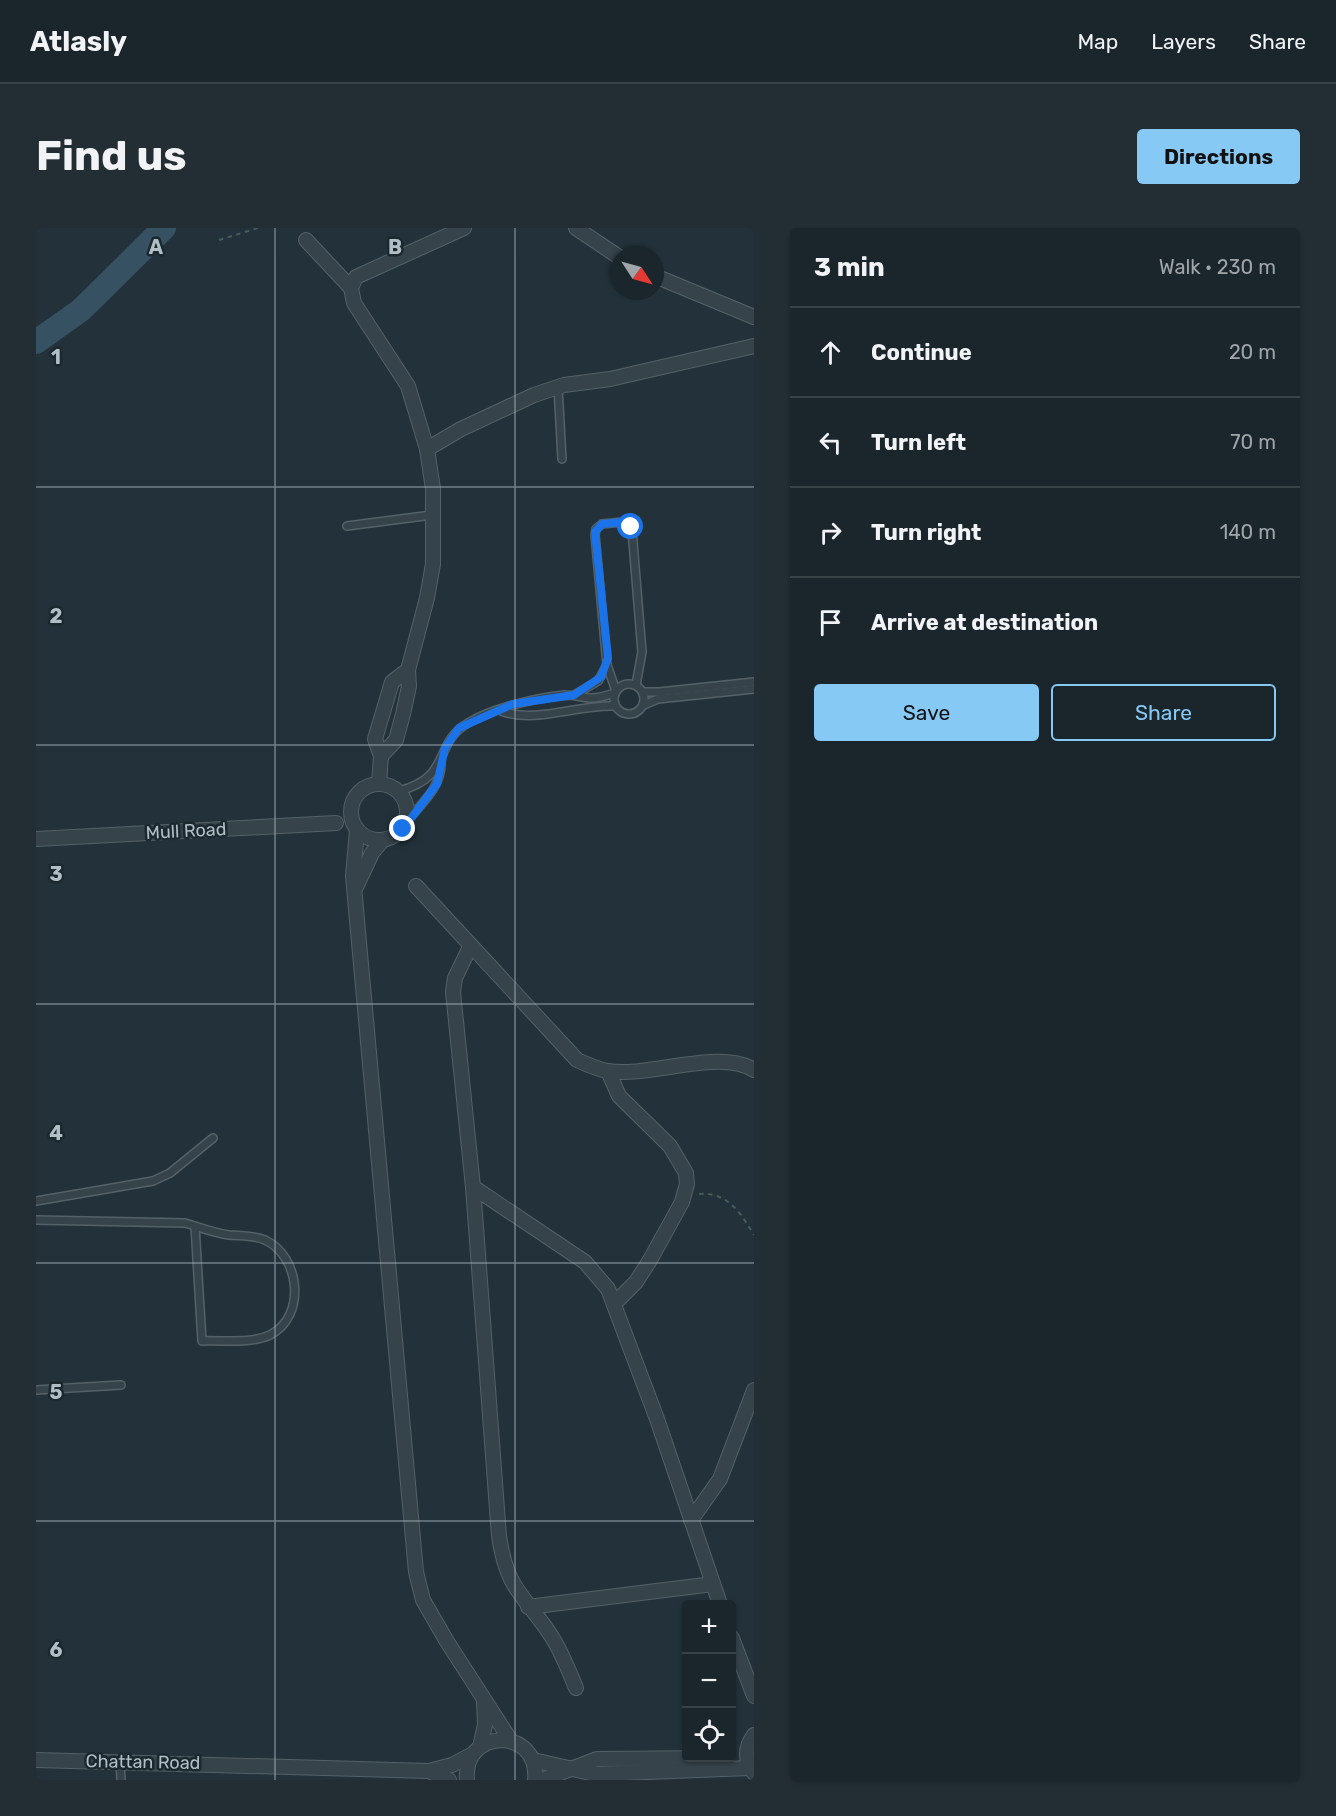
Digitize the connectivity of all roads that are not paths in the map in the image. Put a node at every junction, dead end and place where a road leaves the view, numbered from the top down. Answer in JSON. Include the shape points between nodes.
{"nodes":[{"id":1,"x":464,"y":228,"type":"edge"},
{"id":2,"x":576,"y":228,"type":"edge"},
{"id":3,"x":306,"y":240,"type":"dead end"},
{"id":4,"x":610,"y":251,"type":"edge"},
{"id":5,"x":664,"y":280,"type":"edge"},
{"id":6,"x":351,"y":288,"type":"junction"},
{"id":7,"x":754,"y":317,"type":"edge"},
{"id":8,"x":754,"y":346,"type":"edge"},
{"id":9,"x":558,"y":387,"type":"junction"},
{"id":10,"x":427,"y":449,"type":"junction"},
{"id":11,"x":562,"y":459,"type":"dead end"},
{"id":12,"x":432,"y":515,"type":"junction"},
{"id":13,"x":347,"y":526,"type":"dead end"},
{"id":14,"x":607,"y":665,"type":"junction"},
{"id":15,"x":408,"y":670,"type":"junction"},
{"id":16,"x":754,"y":682,"type":"edge"},
{"id":17,"x":636,"y":685,"type":"junction"},
{"id":18,"x":754,"y":689,"type":"edge"},
{"id":19,"x":615,"y":692,"type":"junction"},
{"id":20,"x":643,"y":692,"type":"junction"},
{"id":21,"x":574,"y":695,"type":"junction"},
{"id":22,"x":644,"y":705,"type":"junction"},
{"id":23,"x":615,"y":706,"type":"junction"},
{"id":24,"x":501,"y":711,"type":"junction"},
{"id":25,"x":381,"y":756,"type":"junction"},
{"id":26,"x":441,"y":760,"type":"junction"},
{"id":27,"x":379,"y":784,"type":"junction"},
{"id":28,"x":399,"y":791,"type":"junction"},
{"id":29,"x":406,"y":821,"type":"junction"},
{"id":30,"x":336,"y":823,"type":"dead end"},
{"id":31,"x":357,"y":830,"type":"junction"},
{"id":32,"x":36,"y":839,"type":"edge"},
{"id":33,"x":382,"y":841,"type":"junction"},
{"id":34,"x":416,"y":886,"type":"dead end"},
{"id":35,"x":356,"y":887,"type":"junction"},
{"id":36,"x":470,"y":947,"type":"junction"},
{"id":37,"x":754,"y":1070,"type":"edge"},
{"id":38,"x":608,"y":1071,"type":"junction"},
{"id":39,"x":213,"y":1138,"type":"dead end"},
{"id":40,"x":473,"y":1187,"type":"junction"},
{"id":41,"x":36,"y":1201,"type":"edge"},
{"id":42,"x":36,"y":1220,"type":"edge"},
{"id":43,"x":195,"y":1226,"type":"junction"},
{"id":44,"x":614,"y":1304,"type":"junction"},
{"id":45,"x":121,"y":1385,"type":"dead end"},
{"id":46,"x":36,"y":1390,"type":"edge"},
{"id":47,"x":754,"y":1390,"type":"edge"},
{"id":48,"x":692,"y":1520,"type":"junction"},
{"id":49,"x":713,"y":1584,"type":"junction"},
{"id":50,"x":718,"y":1600,"type":"edge"},
{"id":51,"x":528,"y":1607,"type":"junction"},
{"id":52,"x":736,"y":1649,"type":"edge"},
{"id":53,"x":576,"y":1688,"type":"dead end"},
{"id":54,"x":754,"y":1696,"type":"edge"},
{"id":55,"x":484,"y":1700,"type":"junction"},
{"id":56,"x":754,"y":1735,"type":"edge"},
{"id":57,"x":511,"y":1741,"type":"junction"},
{"id":58,"x":476,"y":1750,"type":"junction"},
{"id":59,"x":747,"y":1750,"type":"junction"},
{"id":60,"x":736,"y":1754,"type":"edge"},
{"id":61,"x":682,"y":1758,"type":"edge"},
{"id":62,"x":36,"y":1760,"type":"edge"},
{"id":63,"x":533,"y":1760,"type":"junction"},
{"id":64,"x":120,"y":1761,"type":"junction"},
{"id":65,"x":569,"y":1770,"type":"junction"},
{"id":66,"x":429,"y":1771,"type":"junction"},
{"id":67,"x":752,"y":1771,"type":"edge"},
{"id":68,"x":121,"y":1780,"type":"edge"},
{"id":69,"x":449,"y":1780,"type":"edge"},
{"id":70,"x":467,"y":1780,"type":"edge"},
{"id":71,"x":535,"y":1780,"type":"edge"},
{"id":72,"x":542,"y":1780,"type":"edge"}],
"edges":[{"from":1,"to":6,"type":"street","via":[[356,277]]},
{"from":2,"to":4,"type":"street"},
{"from":3,"to":6,"type":"street"},
{"from":5,"to":7,"type":"street"},
{"from":6,"to":10,"type":"street","via":[[354,303],[408,386]]},
{"from":8,"to":9,"type":"street"},
{"from":9,"to":10,"type":"street","via":[[461,429]]},
{"from":9,"to":11,"type":"lane"},
{"from":10,"to":12,"type":"street"},
{"from":12,"to":13,"type":"lane"},
{"from":12,"to":15,"type":"street","via":[[433,564]]},
{"from":14,"to":17,"type":"lane","via":[[595,532],[602,524],[623,522],[632,530],[642,652]]},
{"from":14,"to":19,"type":"lane"},
{"from":14,"to":21,"type":"lane","via":[[598,681]]},
{"from":15,"to":25,"type":"street","via":[[409,686],[396,740]]},
{"from":15,"to":25,"type":"street","via":[[392,682],[375,739]]},
{"from":16,"to":20,"type":"lane"},
{"from":17,"to":19,"type":"lane","via":[[625,684]]},
{"from":17,"to":20,"type":"lane"},
{"from":18,"to":22,"type":"lane","via":[[658,699]]},
{"from":19,"to":21,"type":"lane","via":[[596,698]]},
{"from":19,"to":23,"type":"lane"},
{"from":20,"to":22,"type":"lane"},
{"from":21,"to":24,"type":"lane","via":[[531,700]]},
{"from":22,"to":23,"type":"lane","via":[[630,715]]},
{"from":23,"to":24,"type":"lane","via":[[532,715]]},
{"from":24,"to":26,"type":"lane","via":[[459,728]]},
{"from":25,"to":27,"type":"street"},
{"from":26,"to":28,"type":"lane","via":[[424,782]]},
{"from":26,"to":29,"type":"lane","via":[[437,784]]},
{"from":27,"to":28,"type":"street"},
{"from":27,"to":31,"type":"street","via":[[362,790],[352,804],[352,822]]},
{"from":28,"to":29,"type":"street","via":[[407,805]]},
{"from":29,"to":33,"type":"street","via":[[397,835]]},
{"from":30,"to":32,"type":"street","name":"Mull Road"},
{"from":31,"to":33,"type":"street","via":[[372,840]]},
{"from":31,"to":35,"type":"street","via":[[352,861]]},
{"from":33,"to":35,"type":"street"},
{"from":34,"to":36,"type":"street"},
{"from":35,"to":55,"type":"street","via":[[416,1572],[423,1600]]},
{"from":36,"to":38,"type":"street","via":[[565,1050],[577,1060]]},
{"from":36,"to":40,"type":"street","via":[[455,978],[453,992]]},
{"from":37,"to":38,"type":"street","via":[[731,1061]]},
{"from":38,"to":44,"type":"street","via":[[620,1096],[670,1146],[686,1173],[684,1195],[636,1282]]},
{"from":39,"to":41,"type":"lane","via":[[170,1173],[153,1181]]},
{"from":40,"to":44,"type":"street","via":[[585,1262],[603,1282]]},
{"from":40,"to":51,"type":"street","via":[[499,1536],[503,1565]]},
{"from":42,"to":43,"type":"lane"},
{"from":43,"to":43,"type":"lane","via":[[227,1235],[254,1236],[281,1251],[292,1266],[295,1290],[292,1306],[278,1329],[253,1339],[202,1341]]},
{"from":44,"to":48,"type":"street"},
{"from":45,"to":46,"type":"lane"},
{"from":47,"to":48,"type":"street","via":[[720,1479]]},
{"from":48,"to":49,"type":"street"},
{"from":49,"to":50,"type":"street"},
{"from":49,"to":51,"type":"street"},
{"from":51,"to":53,"type":"street","via":[[553,1639]]},
{"from":52,"to":54,"type":"street"},
{"from":55,"to":57,"type":"street"},
{"from":55,"to":58,"type":"street","via":[[485,1725]]},
{"from":56,"to":59,"type":"street"},
{"from":57,"to":58,"type":"street","name":"Chattan Road","via":[[495,1740]]},
{"from":57,"to":63,"type":"street","via":[[528,1751]]},
{"from":58,"to":66,"type":"street","name":"Chattan Road","via":[[452,1765]]},
{"from":58,"to":70,"type":"street","via":[[468,1763]]},
{"from":59,"to":60,"type":"street"},
{"from":59,"to":67,"type":"street"},
{"from":61,"to":65,"type":"street","via":[[597,1759]]},
{"from":62,"to":64,"type":"street","name":"Chattan Road"},
{"from":63,"to":65,"type":"street"},
{"from":63,"to":71,"type":"street"},
{"from":64,"to":66,"type":"street","name":"Chattan Road"},
{"from":64,"to":68,"type":"lane"},
{"from":65,"to":67,"type":"street","via":[[595,1774]]},
{"from":65,"to":72,"type":"street"},
{"from":66,"to":69,"type":"street","name":"Chattan Road"}]}
